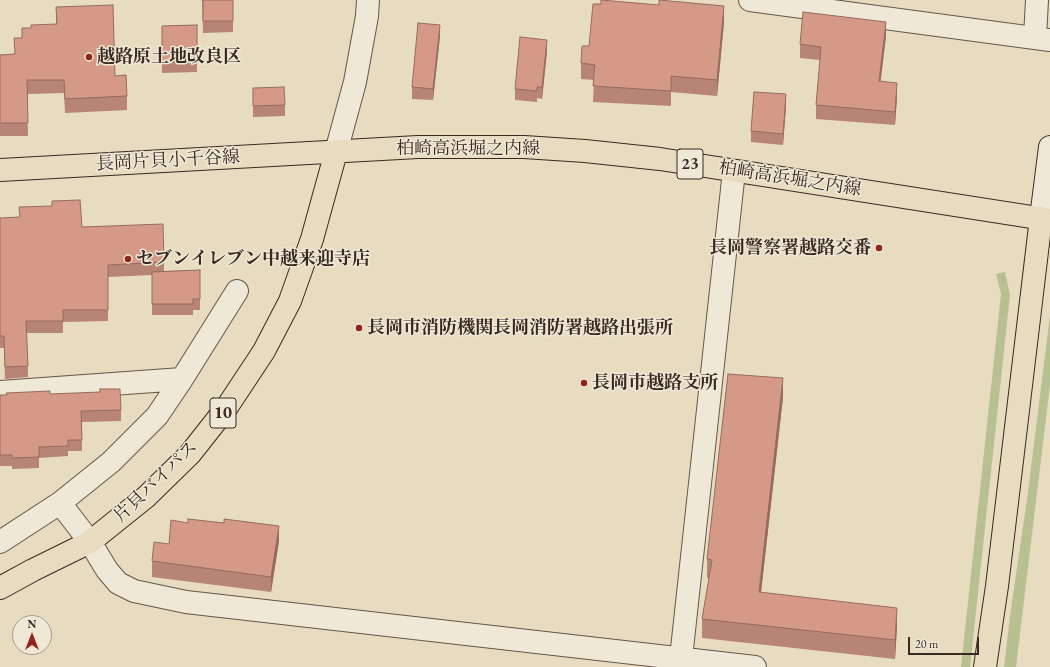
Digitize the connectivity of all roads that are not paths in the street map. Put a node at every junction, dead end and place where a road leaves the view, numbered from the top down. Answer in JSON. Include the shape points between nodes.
{"nodes":[{"id":1,"x":368,"y":0,"type":"edge"},
{"id":2,"x":750,"y":0,"type":"edge"},
{"id":3,"x":1037,"y":0,"type":"edge"},
{"id":4,"x":1042,"y":39,"type":"edge"},
{"id":5,"x":1050,"y":147,"type":"edge"},
{"id":6,"x":336,"y":152,"type":"junction"},
{"id":7,"x":0,"y":170,"type":"edge"},
{"id":8,"x":734,"y":171,"type":"junction"},
{"id":9,"x":1046,"y":219,"type":"edge"},
{"id":10,"x":237,"y":292,"type":"dead end"},
{"id":11,"x":182,"y":379,"type":"junction"},
{"id":12,"x":0,"y":392,"type":"edge"},
{"id":13,"x":60,"y":503,"type":"junction"},
{"id":14,"x":0,"y":542,"type":"edge"},
{"id":15,"x":90,"y":542,"type":"junction"},
{"id":16,"x":997,"y":586,"type":"junction"},
{"id":17,"x":0,"y":588,"type":"edge"},
{"id":18,"x":681,"y":658,"type":"junction"},
{"id":19,"x":755,"y":667,"type":"edge"},
{"id":20,"x":985,"y":667,"type":"edge"},
{"id":21,"x":992,"y":667,"type":"edge"}],
"edges":[{"from":1,"to":6,"type":"street","via":[[355,82]]},
{"from":2,"to":4,"type":"street"},
{"from":3,"to":4,"type":"street"},
{"from":5,"to":9,"type":"street"},
{"from":6,"to":7,"type":"main road","name":"長岡片貝小千谷線"},
{"from":6,"to":8,"type":"main road","name":"柏崎高浜堀之内線","number":"23","via":[[524,147],[585,151]]},
{"from":6,"to":15,"type":"main road","name":"片貝バイパス","number":"10","via":[[312,239],[290,301],[264,352],[227,407],[190,454],[146,498]]},
{"from":8,"to":9,"type":"main road","name":"柏崎高浜堀之内線","number":"23"},
{"from":8,"to":18,"type":"street"},
{"from":9,"to":16,"type":"main road"},
{"from":10,"to":11,"type":"street"},
{"from":11,"to":12,"type":"street"},
{"from":11,"to":13,"type":"street","via":[[157,416],[111,462]]},
{"from":13,"to":14,"type":"street"},
{"from":13,"to":15,"type":"street"},
{"from":15,"to":17,"type":"main road","name":"片貝バイパス","number":"10"},
{"from":15,"to":18,"type":"street","via":[[106,570],[118,583],[134,591],[186,602]]},
{"from":16,"to":20,"type":"main road"},
{"from":16,"to":21,"type":"main road"},
{"from":18,"to":19,"type":"street"}]}
